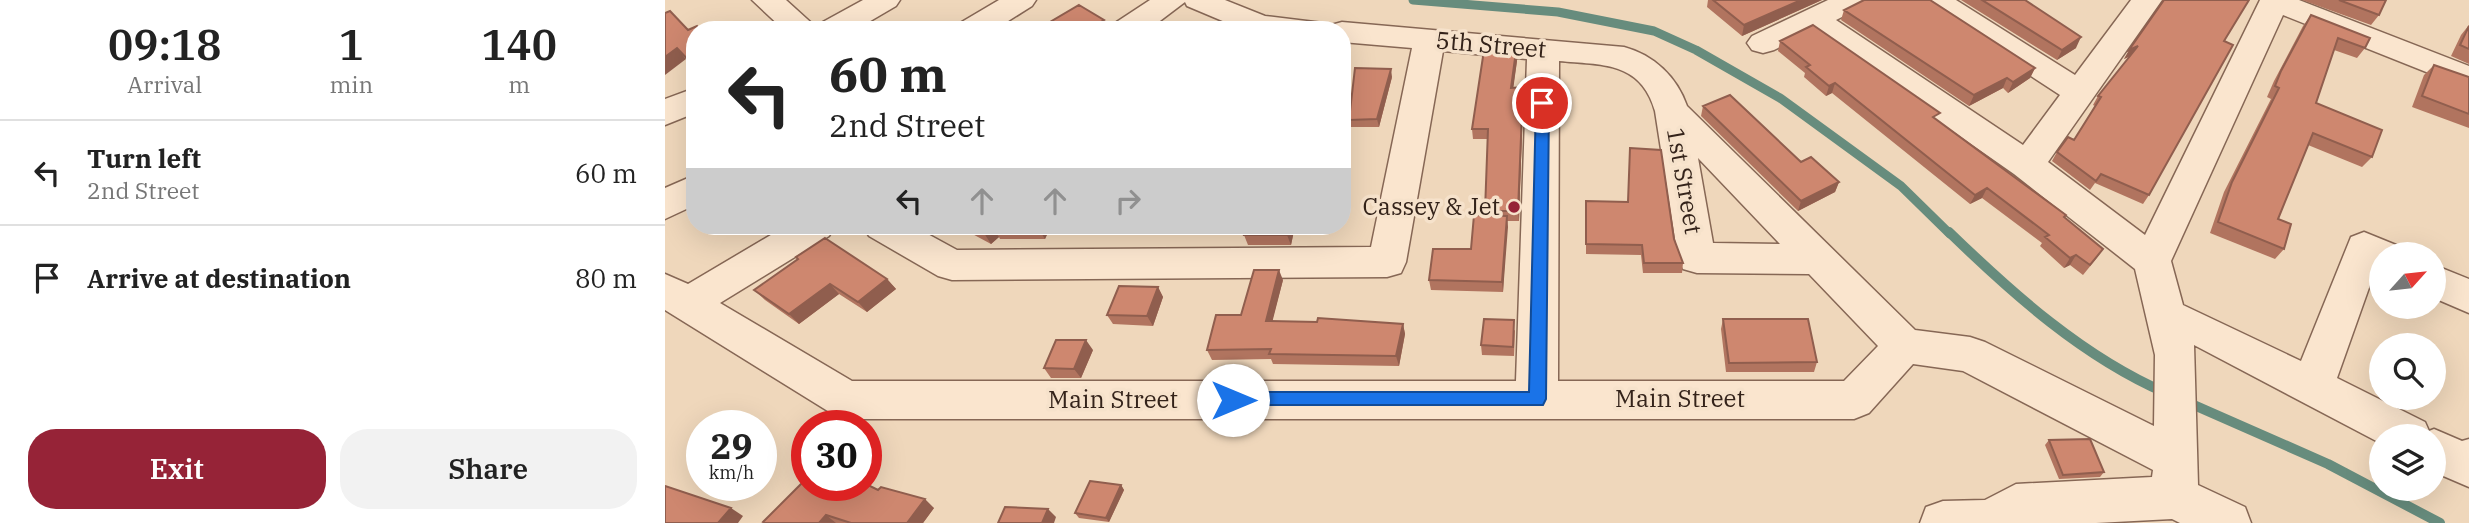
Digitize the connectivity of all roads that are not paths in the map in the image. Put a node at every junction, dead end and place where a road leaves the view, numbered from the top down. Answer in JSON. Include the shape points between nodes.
{"nodes":[{"id":1,"x":767,"y":0,"type":"edge"},
{"id":2,"x":885,"y":0,"type":"edge"},
{"id":3,"x":1021,"y":0,"type":"edge"},
{"id":4,"x":1171,"y":0,"type":"edge"},
{"id":5,"x":1198,"y":0,"type":"edge"},
{"id":6,"x":1853,"y":0,"type":"edge"},
{"id":7,"x":1935,"y":0,"type":"edge"},
{"id":8,"x":2147,"y":0,"type":"edge"},
{"id":9,"x":2274,"y":1,"type":"edge"},
{"id":10,"x":1813,"y":19,"type":"junction"},
{"id":11,"x":792,"y":21,"type":"edge"},
{"id":12,"x":848,"y":21,"type":"edge"},
{"id":13,"x":986,"y":21,"type":"edge"},
{"id":14,"x":1140,"y":21,"type":"edge"},
{"id":15,"x":1250,"y":21,"type":"edge"},
{"id":16,"x":1351,"y":33,"type":"edge"},
{"id":17,"x":1429,"y":40,"type":"junction"},
{"id":18,"x":1763,"y":43,"type":"dead end"},
{"id":19,"x":1543,"y":49,"type":"junction"},
{"id":20,"x":1639,"y":64,"type":"joint"},
{"id":21,"x":2469,"y":78,"type":"edge"},
{"id":22,"x":2080,"y":93,"type":"junction"},
{"id":23,"x":686,"y":103,"type":"edge"},
{"id":24,"x":1672,"y":111,"type":"junction"},
{"id":25,"x":665,"y":113,"type":"edge"},
{"id":26,"x":2027,"y":165,"type":"junction"},
{"id":27,"x":686,"y":193,"type":"edge"},
{"id":28,"x":665,"y":205,"type":"edge"},
{"id":29,"x":798,"y":235,"type":"edge"},
{"id":30,"x":898,"y":235,"type":"edge"},
{"id":31,"x":2369,"y":249,"type":"edge"},
{"id":32,"x":1815,"y":259,"type":"junction"},
{"id":33,"x":2152,"y":261,"type":"junction"},
{"id":34,"x":2447,"y":286,"type":"edge"},
{"id":35,"x":676,"y":297,"type":"edge"},
{"id":36,"x":2469,"y":297,"type":"edge"},
{"id":37,"x":2165,"y":315,"type":"junction"},
{"id":38,"x":1904,"y":346,"type":"junction"},
{"id":39,"x":2312,"y":385,"type":"junction"},
{"id":40,"x":1537,"y":399,"type":"junction"},
{"id":41,"x":2386,"y":424,"type":"edge"},
{"id":42,"x":2446,"y":456,"type":"edge"},
{"id":43,"x":2469,"y":459,"type":"edge"},
{"id":44,"x":2175,"y":478,"type":"junction"},
{"id":45,"x":1943,"y":523,"type":"edge"},
{"id":46,"x":1996,"y":523,"type":"edge"},
{"id":47,"x":2228,"y":523,"type":"edge"}],
"edges":[{"from":1,"to":11,"type":"street"},
{"from":2,"to":12,"type":"street"},
{"from":3,"to":13,"type":"street"},
{"from":4,"to":14,"type":"street"},
{"from":5,"to":15,"type":"street"},
{"from":6,"to":10,"type":"street"},
{"from":7,"to":22,"type":"street"},
{"from":8,"to":22,"type":"street"},
{"from":9,"to":21,"type":"street"},
{"from":9,"to":33,"type":"street"},
{"from":10,"to":18,"type":"street"},
{"from":10,"to":26,"type":"street"},
{"from":16,"to":17,"type":"street","name":"5th Street"},
{"from":17,"to":19,"type":"street","name":"5th Street"},
{"from":17,"to":30,"type":"street","via":[[1393,274],[952,265]]},
{"from":19,"to":20,"type":"street","name":"5th Street","via":[[1624,57]]},
{"from":19,"to":40,"type":"street"},
{"from":20,"to":24,"type":"street","name":"1st Street","via":[[1667,92]]},
{"from":22,"to":26,"type":"street"},
{"from":23,"to":25,"type":"street"},
{"from":24,"to":32,"type":"street","name":"1st Street"},
{"from":24,"to":32,"type":"street","name":"1st Street","via":[[1697,258]]},
{"from":26,"to":33,"type":"street"},
{"from":27,"to":28,"type":"street"},
{"from":29,"to":35,"type":"street"},
{"from":31,"to":39,"type":"street","via":[[2364,247]]},
{"from":32,"to":38,"type":"street","name":"1st Street"},
{"from":33,"to":37,"type":"street"},
{"from":34,"to":36,"type":"street"},
{"from":35,"to":40,"type":"street","name":"Main Street","via":[[846,400]]},
{"from":37,"to":39,"type":"street"},
{"from":37,"to":44,"type":"street","via":[[2176,355]]},
{"from":38,"to":40,"type":"street","name":"Main Street","via":[[1854,400]]},
{"from":38,"to":44,"type":"street","via":[[1970,354]]},
{"from":39,"to":41,"type":"street"},
{"from":42,"to":43,"type":"street","via":[[2467,467]]},
{"from":44,"to":46,"type":"street","via":[[2016,506]]},
{"from":44,"to":47,"type":"street"},
{"from":45,"to":46,"type":"street"}]}
